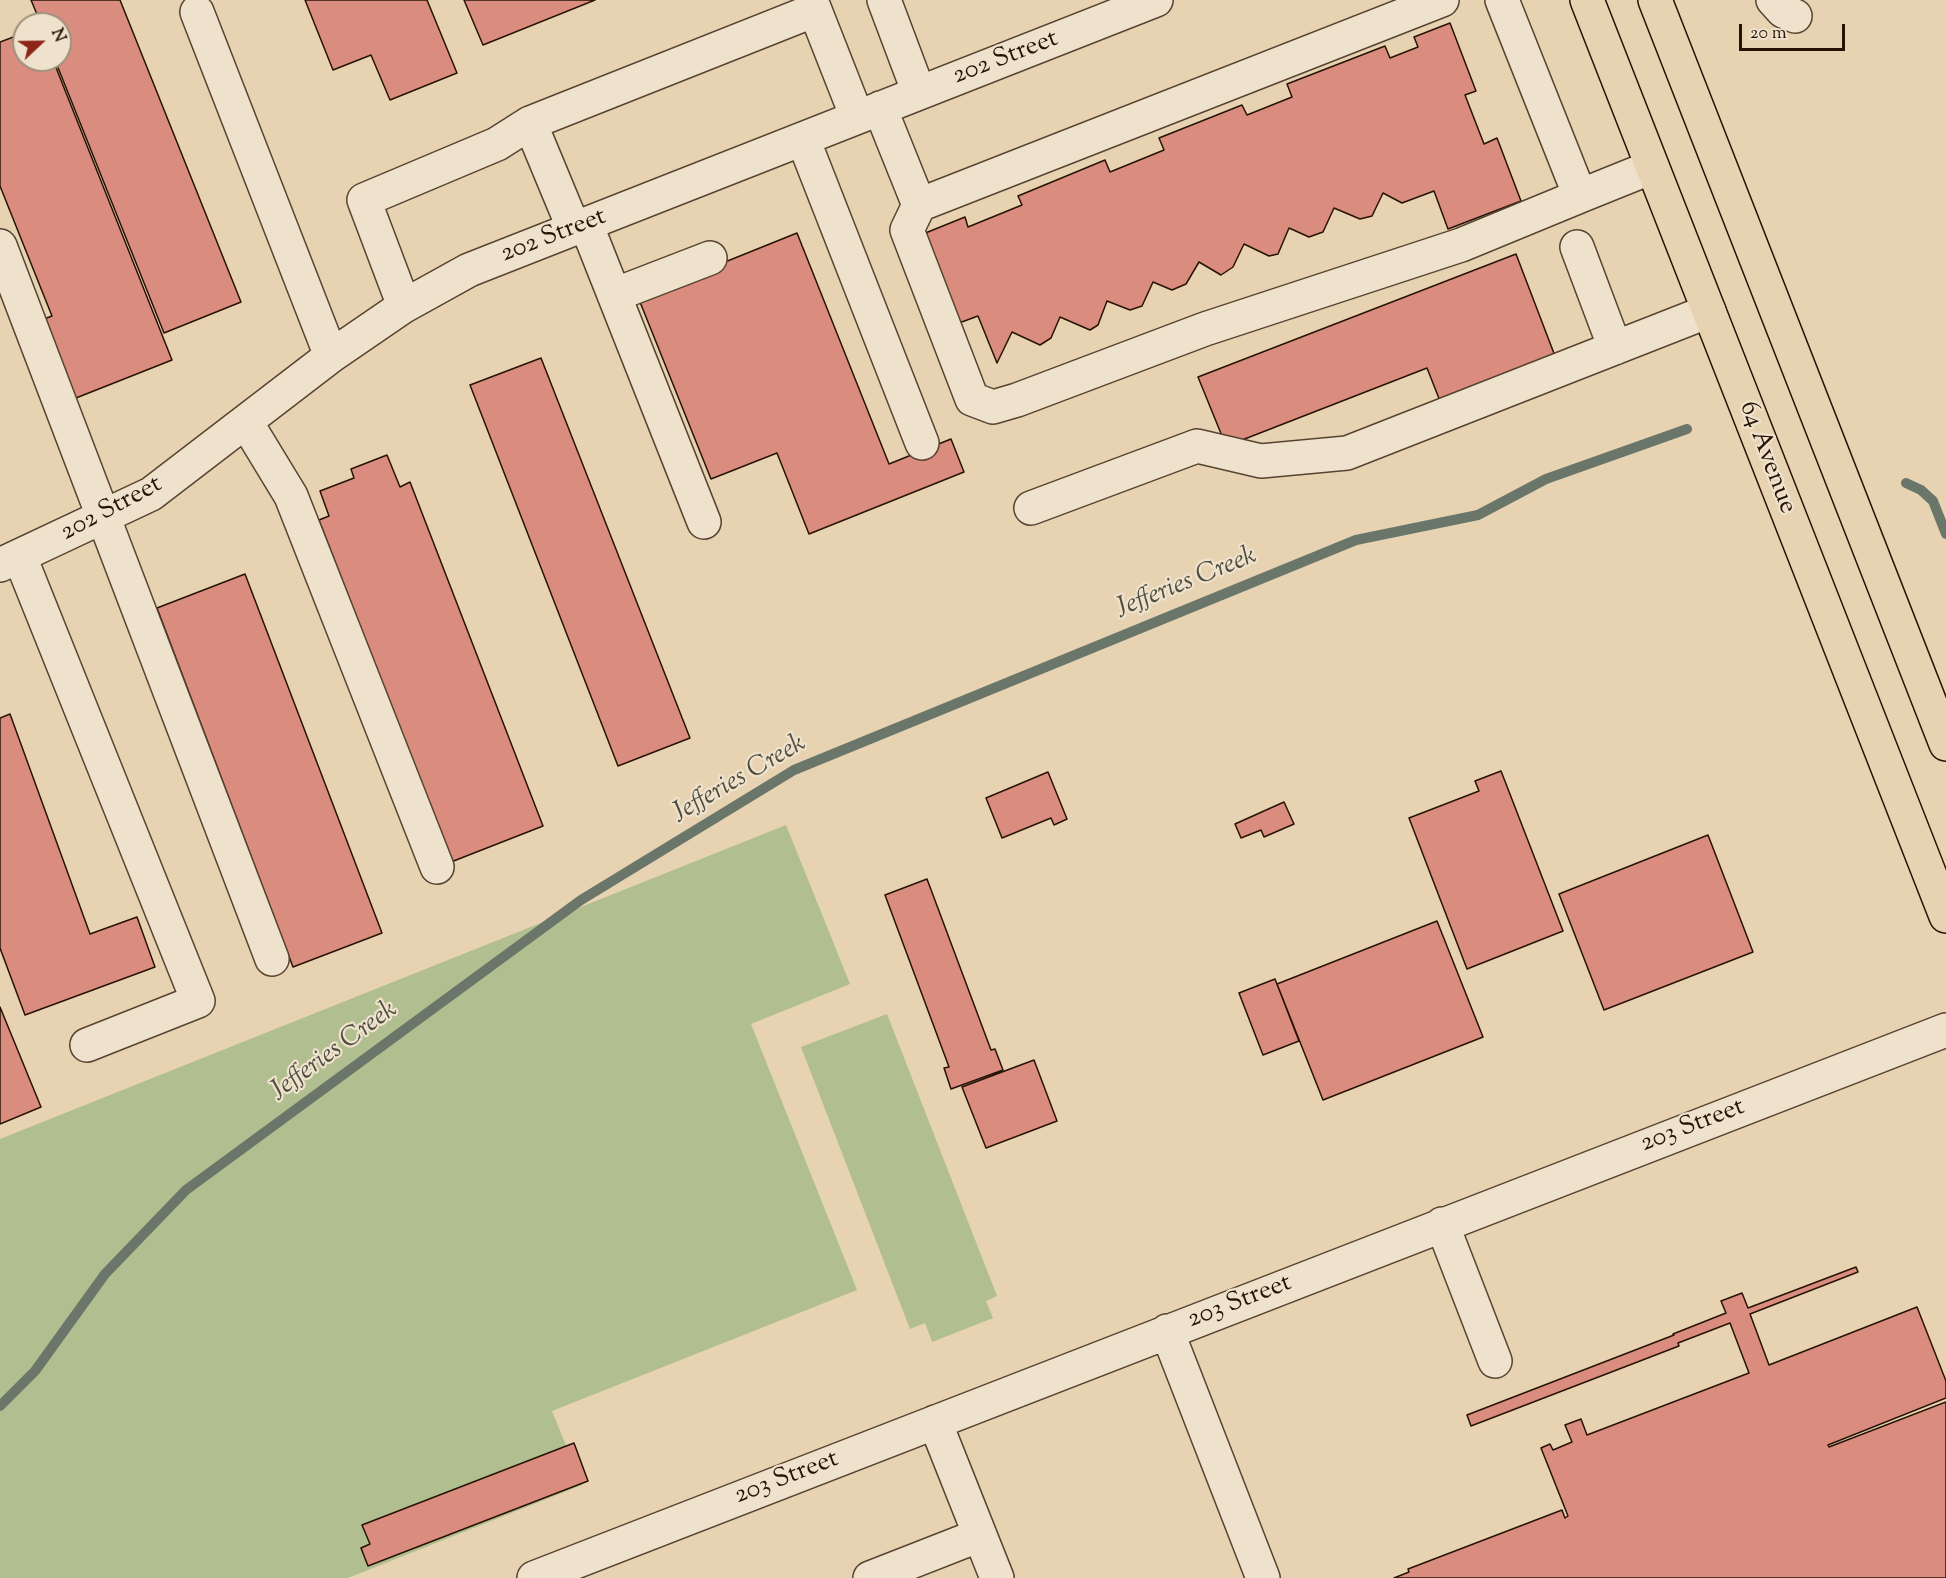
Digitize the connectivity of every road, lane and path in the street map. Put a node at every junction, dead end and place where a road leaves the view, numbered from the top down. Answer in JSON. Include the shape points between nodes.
{"nodes":[{"id":1,"x":884,"y":0,"type":"edge"},
{"id":2,"x":1156,"y":0,"type":"edge"},
{"id":3,"x":1442,"y":0,"type":"edge"},
{"id":4,"x":1502,"y":0,"type":"edge"},
{"id":5,"x":1587,"y":0,"type":"edge"},
{"id":6,"x":1655,"y":0,"type":"edge"},
{"id":7,"x":813,"y":5,"type":"edge"},
{"id":8,"x":197,"y":12,"type":"dead end"},
{"id":9,"x":920,"y":93,"type":"junction"},
{"id":10,"x":868,"y":113,"type":"junction"},
{"id":11,"x":530,"y":123,"type":"junction"},
{"id":12,"x":803,"y":139,"type":"junction"},
{"id":13,"x":1652,"y":167,"type":"junction"},
{"id":14,"x":1580,"y":196,"type":"junction"},
{"id":15,"x":919,"y":205,"type":"junction"},
{"id":16,"x":580,"y":226,"type":"junction"},
{"id":17,"x":0,"y":246,"type":"edge"},
{"id":18,"x":1577,"y":248,"type":"dead end"},
{"id":19,"x":710,"y":258,"type":"dead end"},
{"id":20,"x":614,"y":295,"type":"junction"},
{"id":21,"x":404,"y":306,"type":"junction"},
{"id":22,"x":1709,"y":311,"type":"junction"},
{"id":23,"x":1615,"y":348,"type":"junction"},
{"id":24,"x":332,"y":356,"type":"junction"},
{"id":25,"x":246,"y":422,"type":"junction"},
{"id":26,"x":922,"y":442,"type":"dead end"},
{"id":27,"x":1031,"y":508,"type":"dead end"},
{"id":28,"x":103,"y":518,"type":"junction"},
{"id":29,"x":704,"y":522,"type":"dead end"},
{"id":30,"x":10,"y":561,"type":"edge"},
{"id":31,"x":1946,"y":744,"type":"edge"},
{"id":32,"x":436,"y":867,"type":"dead end"},
{"id":33,"x":1946,"y":916,"type":"edge"},
{"id":34,"x":272,"y":959,"type":"dead end"},
{"id":35,"x":1946,"y":1030,"type":"edge"},
{"id":36,"x":87,"y":1045,"type":"dead end"},
{"id":37,"x":1442,"y":1224,"type":"junction"},
{"id":38,"x":1167,"y":1331,"type":"junction"},
{"id":39,"x":1495,"y":1361,"type":"dead end"},
{"id":40,"x":934,"y":1422,"type":"junction"},
{"id":41,"x":980,"y":1535,"type":"junction"},
{"id":42,"x":534,"y":1578,"type":"edge"},
{"id":43,"x":870,"y":1578,"type":"edge"},
{"id":44,"x":997,"y":1578,"type":"edge"},
{"id":45,"x":1263,"y":1578,"type":"edge"}],
"edges":[{"from":1,"to":9,"type":"street"},
{"from":2,"to":9,"type":"street","name":"202 Street"},
{"from":3,"to":15,"type":"street"},
{"from":4,"to":14,"type":"street"},
{"from":5,"to":13,"type":"main road","name":"64 Avenue"},
{"from":6,"to":31,"type":"main road"},
{"from":7,"to":10,"type":"street"},
{"from":7,"to":11,"type":"street"},
{"from":8,"to":24,"type":"street"},
{"from":9,"to":10,"type":"street","name":"202 Street"},
{"from":10,"to":12,"type":"street","name":"202 Street"},
{"from":10,"to":15,"type":"street"},
{"from":11,"to":16,"type":"street"},
{"from":11,"to":21,"type":"street","via":[[497,144],[364,200]]},
{"from":12,"to":16,"type":"street","name":"202 Street"},
{"from":12,"to":26,"type":"street"},
{"from":13,"to":14,"type":"street"},
{"from":13,"to":22,"type":"main road","name":"64 Avenue"},
{"from":14,"to":15,"type":"street","via":[[1461,245],[1205,329],[993,407],[972,399],[907,230]]},
{"from":16,"to":20,"type":"street"},
{"from":16,"to":21,"type":"street","name":"202 Street","via":[[469,270]]},
{"from":17,"to":28,"type":"street"},
{"from":18,"to":23,"type":"street"},
{"from":19,"to":20,"type":"street"},
{"from":20,"to":29,"type":"street"},
{"from":21,"to":24,"type":"street","name":"202 Street"},
{"from":22,"to":23,"type":"street"},
{"from":22,"to":33,"type":"main road","name":"64 Avenue"},
{"from":23,"to":27,"type":"street","via":[[1347,453],[1261,462],[1197,446]]},
{"from":24,"to":25,"type":"street","name":"202 Street"},
{"from":25,"to":28,"type":"street","name":"202 Street","via":[[151,494]]},
{"from":25,"to":32,"type":"street","via":[[291,496]]},
{"from":28,"to":30,"type":"street","name":"202 Street"},
{"from":28,"to":34,"type":"street"},
{"from":30,"to":36,"type":"street","via":[[198,1001]]},
{"from":35,"to":37,"type":"street","name":"203 Street"},
{"from":37,"to":38,"type":"street","name":"203 Street"},
{"from":37,"to":39,"type":"street"},
{"from":38,"to":40,"type":"street","name":"203 Street"},
{"from":38,"to":45,"type":"street"},
{"from":40,"to":41,"type":"street"},
{"from":40,"to":42,"type":"street","name":"203 Street"},
{"from":41,"to":43,"type":"street"},
{"from":41,"to":44,"type":"street"}]}
